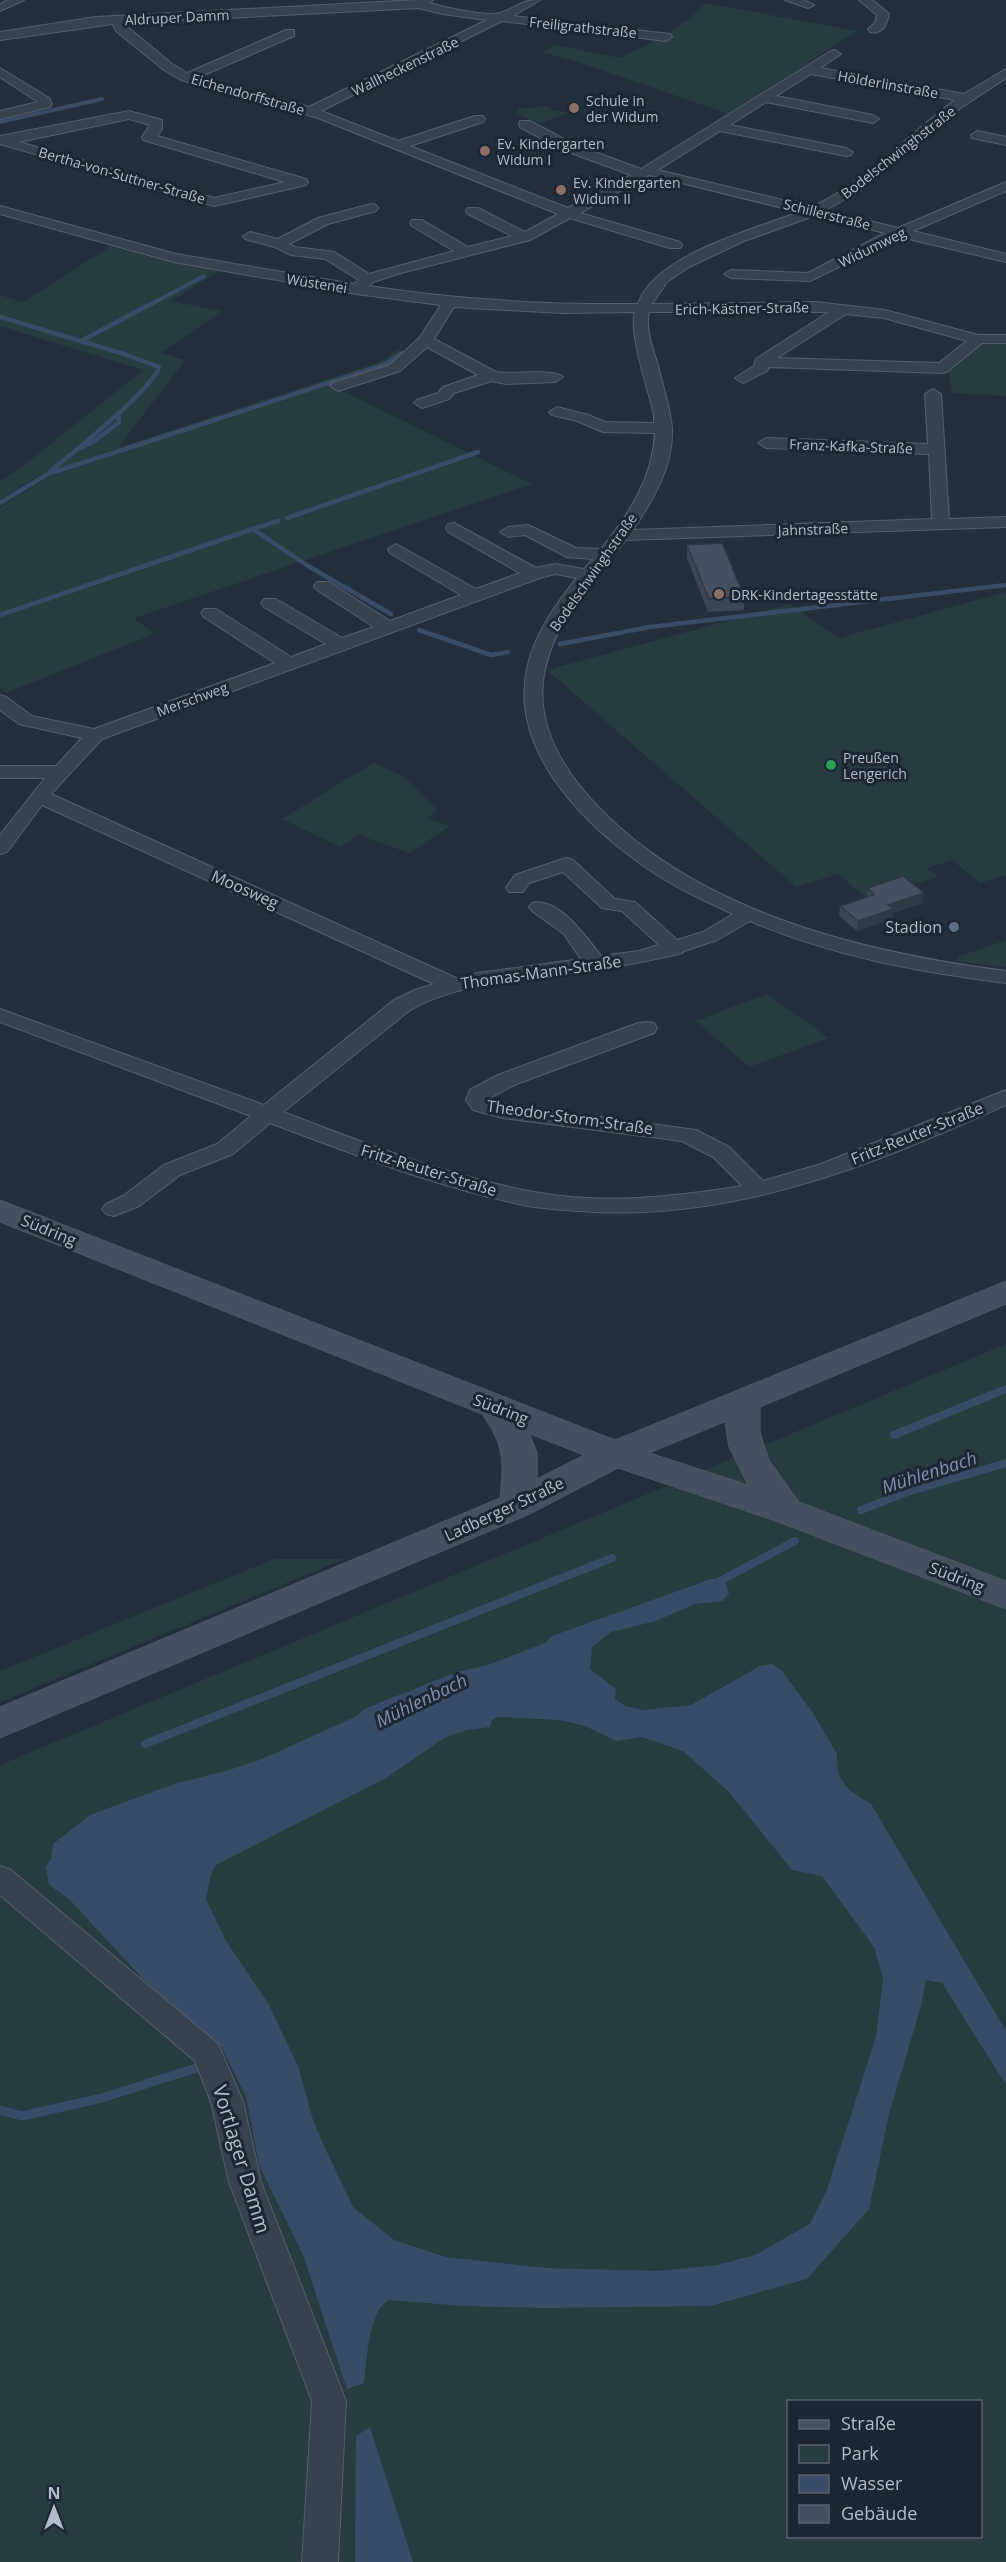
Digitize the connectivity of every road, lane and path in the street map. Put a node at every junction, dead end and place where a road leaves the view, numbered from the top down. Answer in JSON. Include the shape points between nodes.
{"nodes":[{"id":1,"x":18,"y":0,"type":"edge"},
{"id":2,"x":534,"y":0,"type":"edge"},
{"id":3,"x":790,"y":0,"type":"edge"},
{"id":4,"x":865,"y":0,"type":"edge"},
{"id":5,"x":423,"y":2,"type":"edge"},
{"id":6,"x":808,"y":5,"type":"dead end"},
{"id":7,"x":0,"y":8,"type":"edge"},
{"id":8,"x":126,"y":14,"type":"junction"},
{"id":9,"x":500,"y":18,"type":"junction"},
{"id":10,"x":874,"y":29,"type":"dead end"},
{"id":11,"x":290,"y":33,"type":"dead end"},
{"id":12,"x":0,"y":36,"type":"edge"},
{"id":13,"x":666,"y":37,"type":"dead end"},
{"id":14,"x":835,"y":54,"type":"dead end"},
{"id":15,"x":808,"y":70,"type":"junction"},
{"id":16,"x":0,"y":72,"type":"edge"},
{"id":17,"x":1006,"y":73,"type":"edge"},
{"id":18,"x":185,"y":76,"type":"junction"},
{"id":19,"x":765,"y":98,"type":"junction"},
{"id":20,"x":968,"y":98,"type":"junction"},
{"id":21,"x":309,"y":112,"type":"junction"},
{"id":22,"x":0,"y":115,"type":"edge"},
{"id":23,"x":479,"y":119,"type":"dead end"},
{"id":24,"x":873,"y":119,"type":"dead end"},
{"id":25,"x":525,"y":124,"type":"dead end"},
{"id":26,"x":720,"y":127,"type":"junction"},
{"id":27,"x":976,"y":135,"type":"dead end"},
{"id":28,"x":2,"y":141,"type":"edge"},
{"id":29,"x":1006,"y":141,"type":"edge"},
{"id":30,"x":399,"y":145,"type":"junction"},
{"id":31,"x":846,"y":152,"type":"dead end"},
{"id":32,"x":644,"y":172,"type":"junction"},
{"id":33,"x":1006,"y":186,"type":"edge"},
{"id":34,"x":371,"y":208,"type":"dead end"},
{"id":35,"x":0,"y":210,"type":"edge"},
{"id":36,"x":473,"y":211,"type":"dead end"},
{"id":37,"x":815,"y":211,"type":"junction"},
{"id":38,"x":570,"y":214,"type":"junction"},
{"id":39,"x":417,"y":223,"type":"dead end"},
{"id":40,"x":902,"y":232,"type":"junction"},
{"id":41,"x":250,"y":236,"type":"dead end"},
{"id":42,"x":525,"y":237,"type":"junction"},
{"id":43,"x":280,"y":244,"type":"junction"},
{"id":44,"x":675,"y":245,"type":"dead end"},
{"id":45,"x":467,"y":253,"type":"junction"},
{"id":46,"x":1006,"y":258,"type":"edge"},
{"id":47,"x":731,"y":274,"type":"dead end"},
{"id":48,"x":368,"y":279,"type":"junction"},
{"id":49,"x":356,"y":290,"type":"junction"},
{"id":50,"x":450,"y":302,"type":"junction"},
{"id":51,"x":641,"y":309,"type":"junction"},
{"id":52,"x":843,"y":309,"type":"junction"},
{"id":53,"x":978,"y":339,"type":"junction"},
{"id":54,"x":1006,"y":339,"type":"edge"},
{"id":55,"x":426,"y":340,"type":"junction"},
{"id":56,"x":761,"y":362,"type":"junction"},
{"id":57,"x":491,"y":376,"type":"junction"},
{"id":58,"x":555,"y":377,"type":"dead end"},
{"id":59,"x":743,"y":378,"type":"dead end"},
{"id":60,"x":338,"y":386,"type":"dead end"},
{"id":61,"x":933,"y":394,"type":"dead end"},
{"id":62,"x":422,"y":403,"type":"dead end"},
{"id":63,"x":557,"y":412,"type":"dead end"},
{"id":64,"x":663,"y":428,"type":"junction"},
{"id":65,"x":766,"y":443,"type":"dead end"},
{"id":66,"x":936,"y":449,"type":"junction"},
{"id":67,"x":1006,"y":522,"type":"edge"},
{"id":68,"x":941,"y":525,"type":"junction"},
{"id":69,"x":454,"y":528,"type":"dead end"},
{"id":70,"x":508,"y":532,"type":"dead end"},
{"id":71,"x":621,"y":535,"type":"junction"},
{"id":72,"x":396,"y":549,"type":"dead end"},
{"id":73,"x":605,"y":554,"type":"junction"},
{"id":74,"x":534,"y":574,"type":"junction"},
{"id":75,"x":589,"y":575,"type":"junction"},
{"id":76,"x":323,"y":586,"type":"dead end"},
{"id":77,"x":474,"y":595,"type":"junction"},
{"id":78,"x":270,"y":603,"type":"dead end"},
{"id":79,"x":210,"y":613,"type":"dead end"},
{"id":80,"x":387,"y":627,"type":"junction"},
{"id":81,"x":340,"y":645,"type":"junction"},
{"id":82,"x":288,"y":663,"type":"junction"},
{"id":83,"x":0,"y":701,"type":"edge"},
{"id":84,"x":26,"y":720,"type":"junction"},
{"id":85,"x":0,"y":725,"type":"edge"},
{"id":86,"x":95,"y":735,"type":"junction"},
{"id":87,"x":0,"y":772,"type":"edge"},
{"id":88,"x":60,"y":772,"type":"junction"},
{"id":89,"x":39,"y":796,"type":"junction"},
{"id":90,"x":0,"y":848,"type":"edge"},
{"id":91,"x":516,"y":888,"type":"dead end"},
{"id":92,"x":540,"y":907,"type":"dead end"},
{"id":93,"x":749,"y":913,"type":"junction"},
{"id":94,"x":675,"y":949,"type":"junction"},
{"id":95,"x":595,"y":963,"type":"junction"},
{"id":96,"x":1006,"y":977,"type":"edge"},
{"id":97,"x":451,"y":984,"type":"junction"},
{"id":98,"x":0,"y":1015,"type":"edge"},
{"id":99,"x":646,"y":1028,"type":"dead end"},
{"id":100,"x":1006,"y":1096,"type":"edge"},
{"id":101,"x":268,"y":1113,"type":"junction"},
{"id":102,"x":759,"y":1190,"type":"junction"},
{"id":103,"x":114,"y":1209,"type":"dead end"},
{"id":104,"x":0,"y":1210,"type":"edge"},
{"id":105,"x":1006,"y":1292,"type":"edge"},
{"id":106,"x":743,"y":1401,"type":"junction"},
{"id":107,"x":495,"y":1407,"type":"junction"},
{"id":108,"x":615,"y":1454,"type":"junction"},
{"id":109,"x":517,"y":1505,"type":"junction"},
{"id":110,"x":786,"y":1511,"type":"junction"},
{"id":111,"x":1006,"y":1596,"type":"edge"},
{"id":112,"x":0,"y":1723,"type":"edge"},
{"id":113,"x":0,"y":1878,"type":"edge"},
{"id":114,"x":320,"y":2562,"type":"edge"}],
"edges":[{"from":1,"to":7,"type":"street"},
{"from":2,"to":9,"type":"street","name":"Freiligrathstraße"},
{"from":3,"to":6,"type":"street"},
{"from":4,"to":10,"type":"street","via":[[883,14],[881,24]]},
{"from":5,"to":8,"type":"street","name":"Aldruper Damm"},
{"from":5,"to":9,"type":"street","name":"Freiligrathstraße","via":[[443,11]]},
{"from":8,"to":12,"type":"street","name":"Aldruper Damm"},
{"from":8,"to":18,"type":"street","name":"Eichendorffstraße","via":[[120,28]]},
{"from":9,"to":13,"type":"street","name":"Freiligrathstraße"},
{"from":9,"to":21,"type":"street","name":"Wallheckenstraße"},
{"from":11,"to":18,"type":"street","via":[[201,73]]},
{"from":14,"to":15,"type":"street","name":"Hölderlinstraße"},
{"from":15,"to":19,"type":"street","name":"Hölderlinstraße"},
{"from":15,"to":20,"type":"street","name":"Hölderlinstraße"},
{"from":16,"to":22,"type":"street","via":[[46,102]]},
{"from":17,"to":20,"type":"street","name":"Bodelschwinghstraße"},
{"from":18,"to":21,"type":"street","name":"Eichendorffstraße"},
{"from":19,"to":24,"type":"street"},
{"from":19,"to":26,"type":"street","name":"Hölderlinstraße"},
{"from":20,"to":37,"type":"street","name":"Bodelschwinghstraße","via":[[919,134],[862,185]]},
{"from":21,"to":30,"type":"street","name":"Eichendorffstraße"},
{"from":23,"to":30,"type":"street"},
{"from":25,"to":32,"type":"street","name":"Schillerstraße","via":[[568,147]]},
{"from":26,"to":31,"type":"street"},
{"from":26,"to":32,"type":"street","name":"Hölderlinstraße"},
{"from":27,"to":29,"type":"street"},
{"from":28,"to":28,"type":"street","name":"Bertha-von-Suttner-Straße","via":[[129,115],[157,123],[148,137],[301,182],[214,202]]},
{"from":30,"to":38,"type":"street","name":"Eichendorffstraße"},
{"from":32,"to":37,"type":"street","name":"Schillerstraße"},
{"from":32,"to":38,"type":"street","name":"Hölderlinstraße"},
{"from":33,"to":40,"type":"street","name":"Widumweg"},
{"from":34,"to":43,"type":"street","via":[[326,218],[298,230]]},
{"from":35,"to":49,"type":"street","name":"Wüstenei","via":[[184,260]]},
{"from":36,"to":42,"type":"street"},
{"from":37,"to":40,"type":"street","name":"Schillerstraße"},
{"from":37,"to":51,"type":"street","name":"Bodelschwinghstraße","via":[[685,263],[658,281]]},
{"from":38,"to":42,"type":"street","name":"Hölderlinstraße"},
{"from":38,"to":44,"type":"street","name":"Eichendorffstraße"},
{"from":39,"to":45,"type":"street"},
{"from":40,"to":46,"type":"street","name":"Schillerstraße"},
{"from":40,"to":47,"type":"street","name":"Widumweg","via":[[810,277]]},
{"from":41,"to":43,"type":"street"},
{"from":42,"to":45,"type":"street","name":"Hölderlinstraße"},
{"from":43,"to":48,"type":"street","via":[[291,251],[330,255]]},
{"from":45,"to":48,"type":"street","name":"Hölderlinstraße"},
{"from":48,"to":49,"type":"street","name":"Hölderlinstraße"},
{"from":49,"to":50,"type":"street","name":"Wüstenei"},
{"from":50,"to":51,"type":"street","name":"Wüstenei"},
{"from":50,"to":55,"type":"street"},
{"from":51,"to":52,"type":"street","name":"Erich-Kästner-Straße"},
{"from":51,"to":64,"type":"street","name":"Bodelschwinghstraße","via":[[641,329],[662,406]]},
{"from":52,"to":53,"type":"street","name":"Erich-Kästner-Straße","via":[[885,314]]},
{"from":52,"to":56,"type":"street","name":"Erich-Kästner-Straße"},
{"from":53,"to":54,"type":"street","name":"Erich-Kästner-Straße"},
{"from":53,"to":56,"type":"street","via":[[943,368],[861,371]]},
{"from":55,"to":57,"type":"street"},
{"from":55,"to":60,"type":"street","via":[[395,368]]},
{"from":56,"to":59,"type":"street","name":"Erich-Kästner-Straße","via":[[762,368]]},
{"from":57,"to":58,"type":"street"},
{"from":57,"to":62,"type":"street"},
{"from":61,"to":66,"type":"street"},
{"from":63,"to":64,"type":"street","via":[[603,427]]},
{"from":64,"to":71,"type":"street","name":"Bodelschwinghstraße","via":[[659,465]]},
{"from":65,"to":66,"type":"street","name":"Franz-Kafka-Straße"},
{"from":66,"to":68,"type":"street"},
{"from":67,"to":68,"type":"street","name":"Jahnstraße"},
{"from":68,"to":71,"type":"street","name":"Jahnstraße"},
{"from":69,"to":74,"type":"street"},
{"from":70,"to":73,"type":"street","via":[[528,530],[573,553]]},
{"from":71,"to":73,"type":"street","name":"Bodelschwinghstraße"},
{"from":72,"to":77,"type":"street"},
{"from":73,"to":75,"type":"street","name":"Bodelschwinghstraße"},
{"from":74,"to":75,"type":"street","name":"Merschweg","via":[[555,569]]},
{"from":74,"to":77,"type":"street","name":"Merschweg"},
{"from":75,"to":93,"type":"street","name":"Bodelschwinghstraße","via":[[549,634],[536,668],[535,715],[546,752],[571,791],[632,849],[695,887]]},
{"from":76,"to":80,"type":"street"},
{"from":77,"to":80,"type":"street","name":"Merschweg"},
{"from":78,"to":81,"type":"street"},
{"from":79,"to":82,"type":"street"},
{"from":80,"to":81,"type":"street","name":"Merschweg"},
{"from":81,"to":82,"type":"street","name":"Merschweg"},
{"from":82,"to":86,"type":"street","name":"Merschweg"},
{"from":83,"to":84,"type":"street"},
{"from":84,"to":85,"type":"street"},
{"from":84,"to":86,"type":"street"},
{"from":86,"to":88,"type":"street","name":"Merschweg"},
{"from":87,"to":88,"type":"street"},
{"from":88,"to":89,"type":"street","name":"Merschweg"},
{"from":89,"to":90,"type":"street","name":"Merschweg"},
{"from":89,"to":97,"type":"street","name":"Moosweg"},
{"from":91,"to":94,"type":"street","via":[[522,879],[566,864],[609,904],[628,906]]},
{"from":92,"to":95,"type":"street","via":[[571,930]]},
{"from":93,"to":94,"type":"street","name":"Thomas-Mann-Straße","via":[[710,936]]},
{"from":93,"to":96,"type":"street","name":"Bodelschwinghstraße","via":[[853,948]]},
{"from":94,"to":95,"type":"street","name":"Thomas-Mann-Straße"},
{"from":95,"to":97,"type":"street","name":"Thomas-Mann-Straße"},
{"from":97,"to":101,"type":"street","name":"Thomas-Mann-Straße","via":[[402,1005]]},
{"from":98,"to":101,"type":"street","name":"Fritz-Reuter-Straße"},
{"from":99,"to":102,"type":"street","name":"Theodor-Storm-Straße","via":[[506,1080],[478,1095],[477,1100],[481,1105],[503,1111],[687,1135],[721,1152]]},
{"from":100,"to":102,"type":"street","name":"Fritz-Reuter-Straße","via":[[829,1169]]},
{"from":101,"to":102,"type":"street","name":"Fritz-Reuter-Straße","via":[[417,1169],[536,1200],[609,1206],[674,1204]]},
{"from":101,"to":103,"type":"street","name":"Thomas-Mann-Straße","via":[[225,1149],[172,1170],[130,1204]]},
{"from":104,"to":107,"type":"main road","name":"Südring"},
{"from":105,"to":106,"type":"main road","name":"Ladberger Straße"},
{"from":106,"to":108,"type":"main road","name":"Ladberger Straße"},
{"from":106,"to":110,"type":"main road","via":[[742,1439],[753,1464]]},
{"from":107,"to":108,"type":"main road","name":"Südring"},
{"from":107,"to":109,"type":"main road","via":[[514,1431],[521,1452]]},
{"from":108,"to":109,"type":"main road","name":"Ladberger Straße"},
{"from":108,"to":110,"type":"main road","name":"Südring"},
{"from":109,"to":112,"type":"main road","name":"Ladberger Straße"},
{"from":110,"to":111,"type":"main road","name":"Südring"},
{"from":113,"to":114,"type":"street","name":"Vortlager Damm","via":[[207,2053],[227,2102],[245,2182],[329,2401]]}]}
